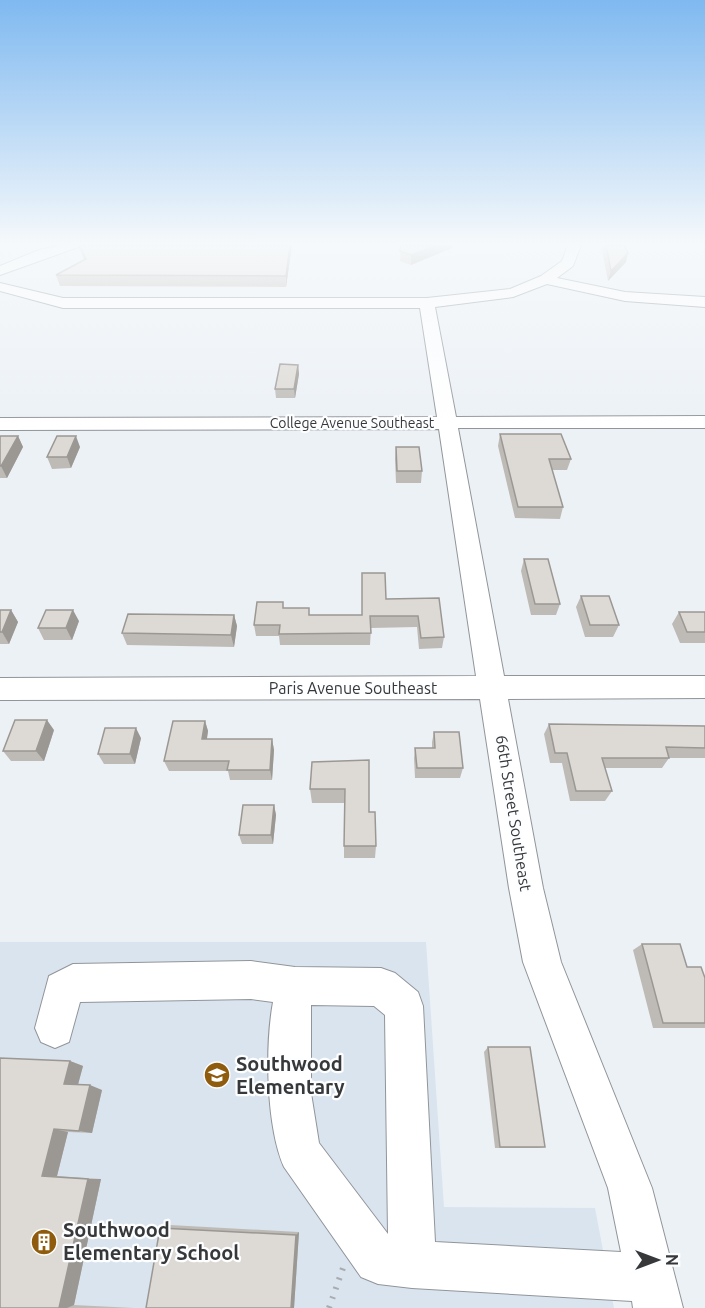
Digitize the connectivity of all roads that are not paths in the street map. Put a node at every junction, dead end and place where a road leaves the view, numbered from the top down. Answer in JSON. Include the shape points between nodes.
{"nodes":[{"id":1,"x":428,"y":306,"type":"edge"},
{"id":2,"x":447,"y":422,"type":"junction"},
{"id":3,"x":705,"y":422,"type":"edge"},
{"id":4,"x":0,"y":424,"type":"edge"},
{"id":5,"x":705,"y":687,"type":"edge"},
{"id":6,"x":494,"y":688,"type":"junction"},
{"id":7,"x":0,"y":689,"type":"edge"},
{"id":8,"x":295,"y":987,"type":"junction"},
{"id":9,"x":55,"y":1028,"type":"dead end"},
{"id":10,"x":412,"y":1264,"type":"junction"},
{"id":11,"x":655,"y":1293,"type":"edge"}],
"edges":[{"from":1,"to":2,"type":"street","name":"66th Street Southeast"},
{"from":2,"to":3,"type":"street","name":"College Avenue Southeast"},
{"from":2,"to":4,"type":"street","name":"College Avenue Southeast"},
{"from":2,"to":6,"type":"street","name":"66th Street Southeast"},
{"from":5,"to":6,"type":"street","name":"Paris Avenue Southeast"},
{"from":6,"to":7,"type":"street","name":"Paris Avenue Southeast"},
{"from":6,"to":11,"type":"street","name":"66th Street Southeast","via":[[542,962],[630,1188]]},
{"from":8,"to":9,"type":"street","via":[[251,980],[73,983],[63,990]]},
{"from":8,"to":10,"type":"street","via":[[290,1092],[299,1152],[378,1260]]},
{"from":8,"to":10,"type":"street","via":[[381,987],[404,1006]]},
{"from":10,"to":11,"type":"street"}]}
